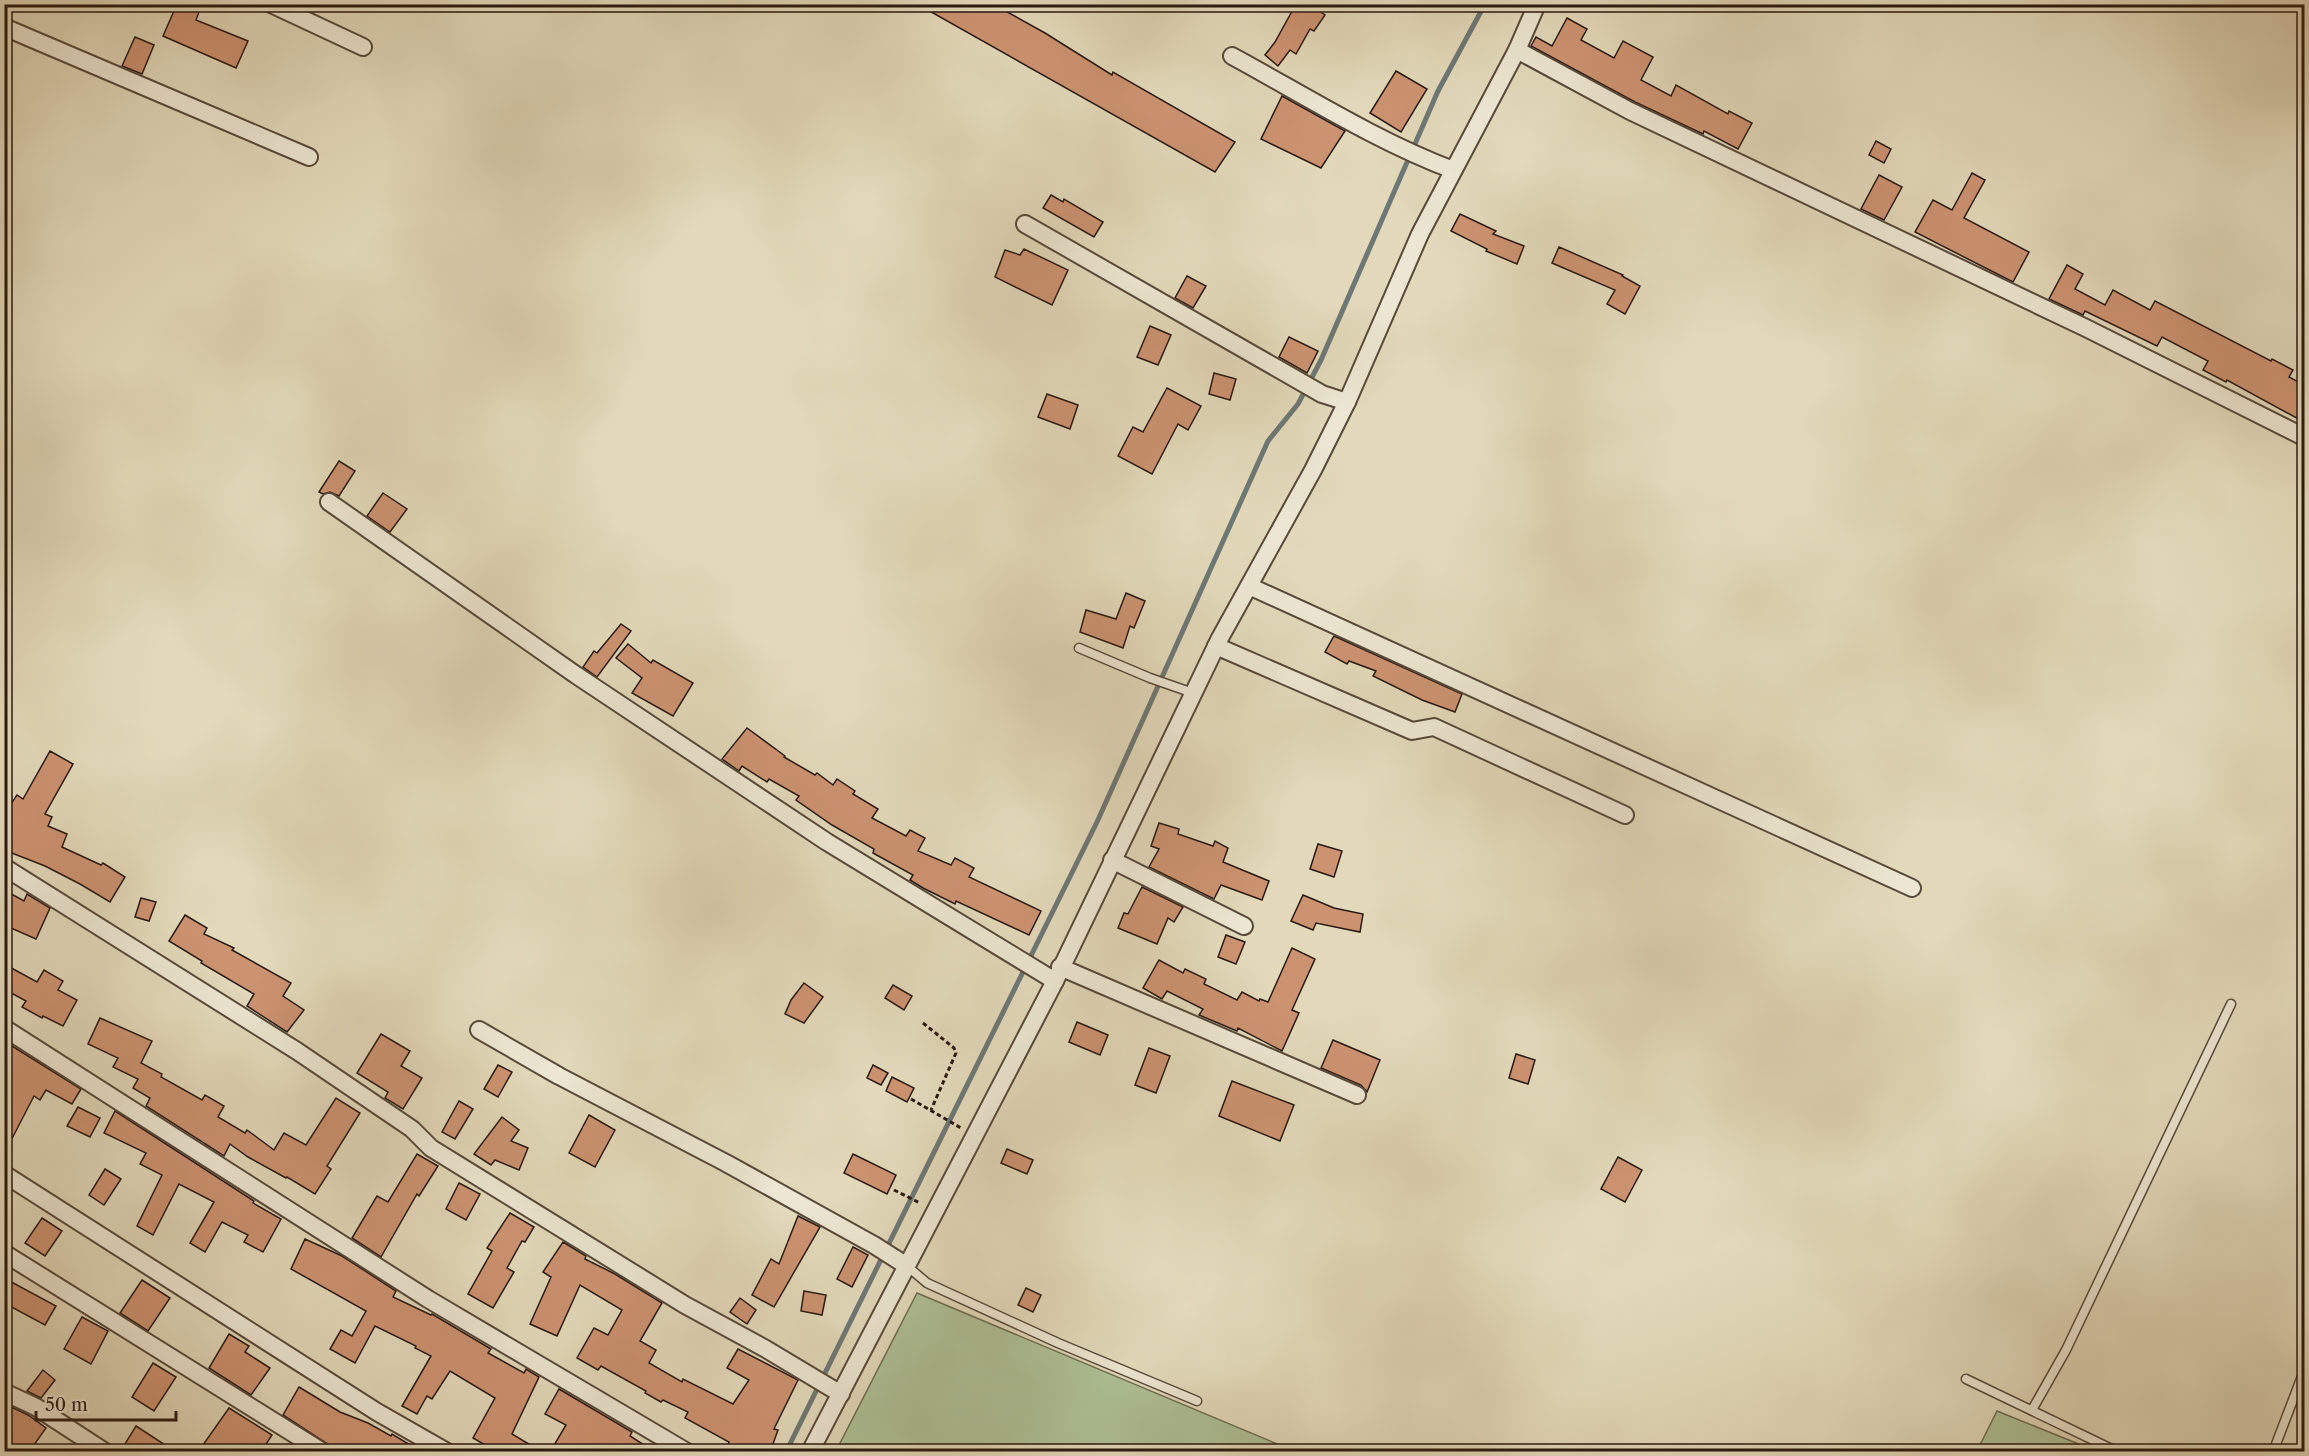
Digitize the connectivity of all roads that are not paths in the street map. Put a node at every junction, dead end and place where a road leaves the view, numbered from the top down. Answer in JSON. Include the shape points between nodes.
{"nodes":[{"id":1,"x":272,"y":4,"type":"edge"},
{"id":2,"x":1538,"y":4,"type":"edge"},
{"id":3,"x":4,"y":27,"type":"edge"},
{"id":4,"x":363,"y":47,"type":"dead end"},
{"id":5,"x":1517,"y":50,"type":"junction"},
{"id":6,"x":1232,"y":56,"type":"dead end"},
{"id":7,"x":309,"y":158,"type":"dead end"},
{"id":8,"x":1453,"y":170,"type":"junction"},
{"id":9,"x":1024,"y":224,"type":"dead end"},
{"id":10,"x":1347,"y":402,"type":"junction"},
{"id":11,"x":2304,"y":437,"type":"edge"},
{"id":12,"x":329,"y":502,"type":"dead end"},
{"id":13,"x":1249,"y":586,"type":"junction"},
{"id":14,"x":1216,"y":646,"type":"junction"},
{"id":15,"x":1079,"y":648,"type":"dead end"},
{"id":16,"x":1193,"y":693,"type":"junction"},
{"id":17,"x":1625,"y":815,"type":"dead end"},
{"id":18,"x":1112,"y":860,"type":"junction"},
{"id":19,"x":4,"y":867,"type":"edge"},
{"id":20,"x":1912,"y":888,"type":"dead end"},
{"id":21,"x":1244,"y":927,"type":"dead end"},
{"id":22,"x":1058,"y":974,"type":"junction"},
{"id":23,"x":2231,"y":1004,"type":"dead end"},
{"id":24,"x":4,"y":1028,"type":"edge"},
{"id":25,"x":479,"y":1030,"type":"dead end"},
{"id":26,"x":1357,"y":1095,"type":"dead end"},
{"id":27,"x":4,"y":1174,"type":"edge"},
{"id":28,"x":4,"y":1253,"type":"edge"},
{"id":29,"x":902,"y":1263,"type":"junction"},
{"id":30,"x":2304,"y":1371,"type":"edge"},
{"id":31,"x":1966,"y":1379,"type":"dead end"},
{"id":32,"x":834,"y":1391,"type":"junction"},
{"id":33,"x":4,"y":1392,"type":"edge"},
{"id":34,"x":1197,"y":1401,"type":"dead end"},
{"id":35,"x":2032,"y":1410,"type":"junction"},
{"id":36,"x":105,"y":1452,"type":"edge"},
{"id":37,"x":322,"y":1452,"type":"edge"},
{"id":38,"x":447,"y":1452,"type":"edge"},
{"id":39,"x":687,"y":1452,"type":"edge"},
{"id":40,"x":810,"y":1452,"type":"edge"},
{"id":41,"x":2118,"y":1452,"type":"edge"},
{"id":42,"x":2273,"y":1452,"type":"edge"}],
"edges":[{"from":1,"to":4,"type":"street"},
{"from":2,"to":5,"type":"street"},
{"from":3,"to":7,"type":"street"},
{"from":5,"to":8,"type":"street"},
{"from":5,"to":11,"type":"street","via":[[1630,111],[2086,328]]},
{"from":6,"to":8,"type":"street"},
{"from":8,"to":10,"type":"street","via":[[1420,234]]},
{"from":9,"to":10,"type":"street","via":[[1322,394]]},
{"from":10,"to":13,"type":"street"},
{"from":12,"to":22,"type":"street","via":[[576,675],[827,842],[1038,970]]},
{"from":13,"to":14,"type":"street"},
{"from":13,"to":20,"type":"street"},
{"from":14,"to":16,"type":"street"},
{"from":14,"to":17,"type":"street","via":[[1412,731],[1434,727]]},
{"from":15,"to":16,"type":"lane"},
{"from":16,"to":18,"type":"street"},
{"from":18,"to":21,"type":"street"},
{"from":18,"to":22,"type":"street"},
{"from":19,"to":32,"type":"street","via":[[297,1051],[412,1129],[430,1148],[685,1305]]},
{"from":22,"to":26,"type":"street"},
{"from":22,"to":29,"type":"street"},
{"from":23,"to":35,"type":"lane","via":[[2066,1350]]},
{"from":24,"to":39,"type":"street","via":[[428,1299]]},
{"from":25,"to":29,"type":"street"},
{"from":27,"to":38,"type":"street","via":[[377,1412]]},
{"from":28,"to":37,"type":"street"},
{"from":29,"to":32,"type":"street"},
{"from":29,"to":34,"type":"lane","via":[[927,1283]]},
{"from":30,"to":42,"type":"lane"},
{"from":31,"to":35,"type":"lane"},
{"from":32,"to":40,"type":"street"},
{"from":33,"to":36,"type":"street","via":[[36,1407]]},
{"from":35,"to":41,"type":"lane"}]}
